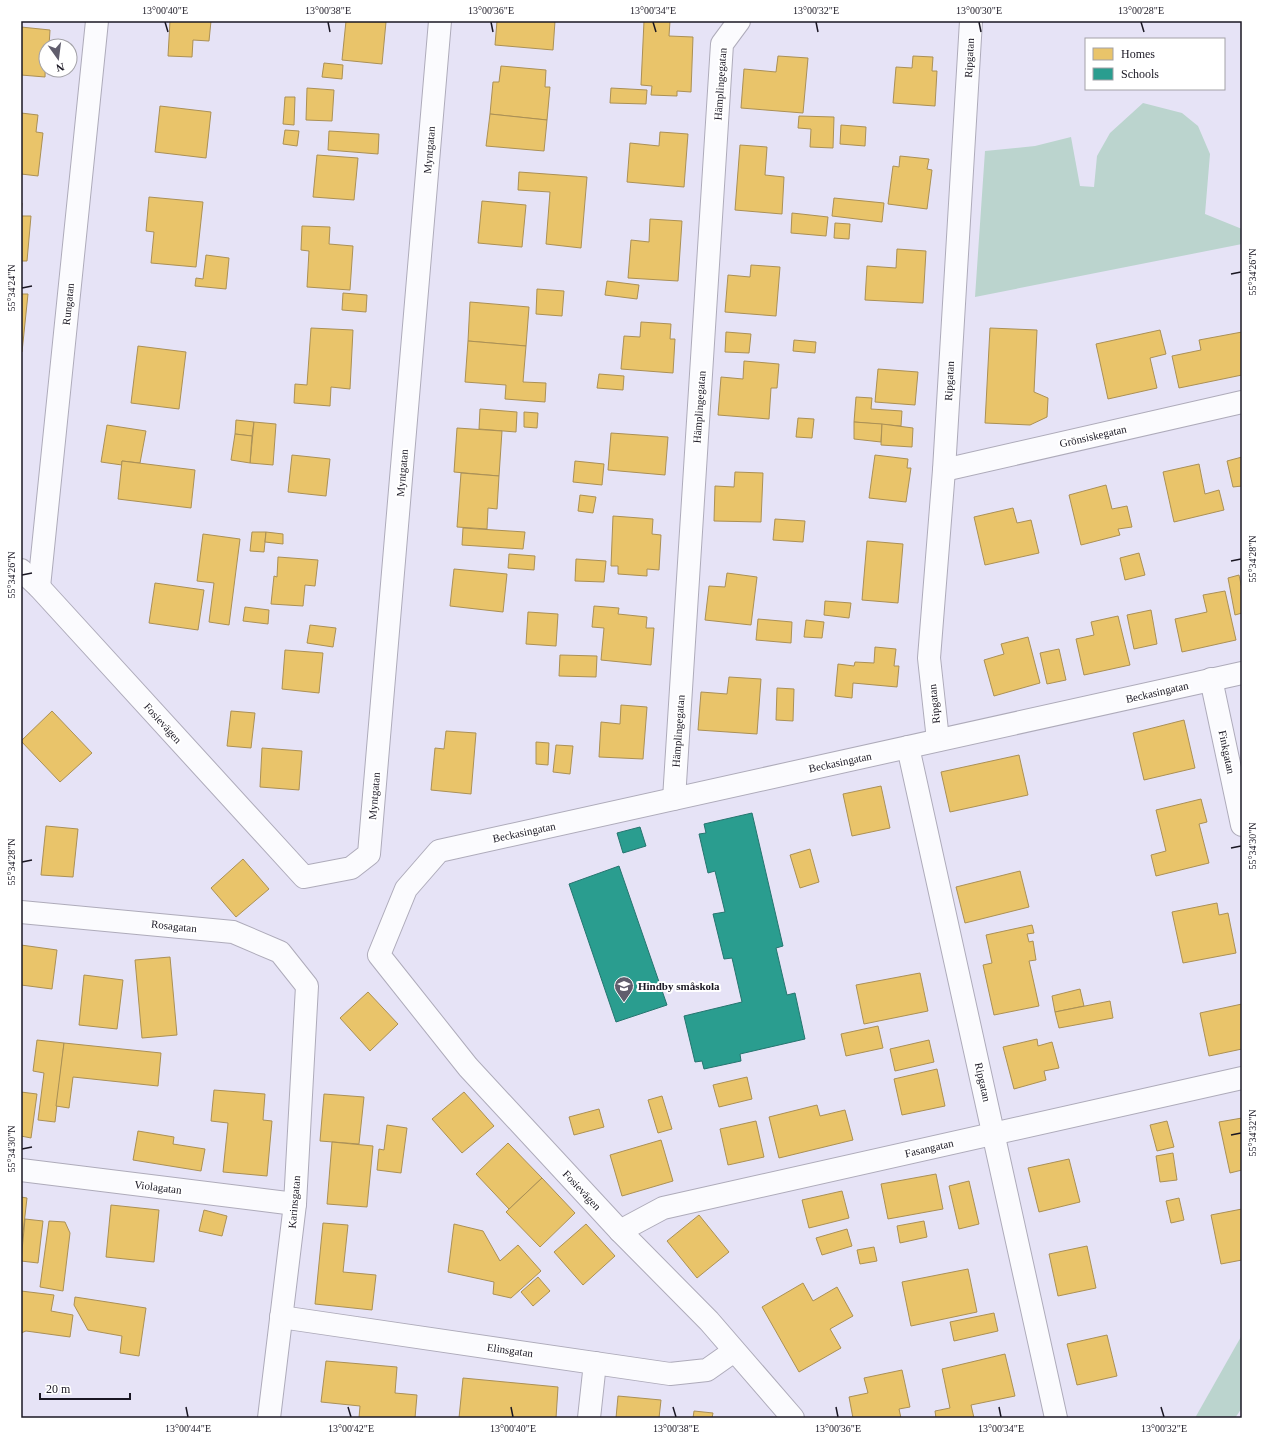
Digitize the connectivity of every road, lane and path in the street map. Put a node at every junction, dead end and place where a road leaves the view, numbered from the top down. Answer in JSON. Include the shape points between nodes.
{"nodes":[{"id":1,"x":98,"y":21,"type":"edge"},
{"id":2,"x":440,"y":21,"type":"edge"},
{"id":3,"x":739,"y":21,"type":"edge"},
{"id":4,"x":971,"y":21,"type":"edge"},
{"id":5,"x":1242,"y":402,"type":"edge"},
{"id":6,"x":944,"y":470,"type":"junction"},
{"id":7,"x":21,"y":570,"type":"edge"},
{"id":8,"x":39,"y":587,"type":"junction"},
{"id":9,"x":1242,"y":673,"type":"edge"},
{"id":10,"x":1211,"y":679,"type":"junction"},
{"id":11,"x":938,"y":740,"type":"junction"},
{"id":12,"x":908,"y":747,"type":"junction"},
{"id":13,"x":674,"y":799,"type":"junction"},
{"id":14,"x":1242,"y":825,"type":"edge"},
{"id":15,"x":304,"y":877,"type":"joint"},
{"id":16,"x":21,"y":912,"type":"edge"},
{"id":17,"x":379,"y":955,"type":"joint"},
{"id":18,"x":307,"y":986,"type":"joint"},
{"id":19,"x":1242,"y":1078,"type":"edge"},
{"id":20,"x":994,"y":1133,"type":"junction"},
{"id":21,"x":21,"y":1170,"type":"edge"},
{"id":22,"x":295,"y":1204,"type":"junction"},
{"id":23,"x":620,"y":1231,"type":"junction"},
{"id":24,"x":281,"y":1317,"type":"junction"},
{"id":25,"x":734,"y":1351,"type":"junction"},
{"id":26,"x":595,"y":1363,"type":"junction"},
{"id":27,"x":269,"y":1418,"type":"edge"},
{"id":28,"x":589,"y":1418,"type":"edge"},
{"id":29,"x":793,"y":1418,"type":"edge"},
{"id":30,"x":1056,"y":1418,"type":"edge"}],
"edges":[{"from":1,"to":8,"type":"street","name":"Rungatan"},
{"from":2,"to":15,"type":"street","name":"Myntgatan","via":[[369,854],[351,868]]},
{"from":3,"to":13,"type":"street","name":"Hämplingegatan","via":[[722,44]]},
{"from":4,"to":6,"type":"street","name":"Ripgatan"},
{"from":5,"to":6,"type":"street","name":"Grönsiskegatan"},
{"from":6,"to":11,"type":"street","name":"Ripgatan","via":[[929,658]]},
{"from":7,"to":8,"type":"street","name":"Fosievägen"},
{"from":8,"to":15,"type":"street","name":"Fosievägen"},
{"from":9,"to":10,"type":"street","name":"Beckasingatan"},
{"from":10,"to":11,"type":"street","name":"Beckasingatan"},
{"from":10,"to":14,"type":"street","name":"Finkgatan"},
{"from":11,"to":12,"type":"street","name":"Beckasingatan"},
{"from":12,"to":13,"type":"street","name":"Beckasingatan"},
{"from":12,"to":20,"type":"street","name":"Ripgatan"},
{"from":13,"to":17,"type":"street","name":"Beckasingatan","via":[[439,851],[406,889]]},
{"from":16,"to":18,"type":"street","name":"Rosagatan","via":[[233,932],[280,952]]},
{"from":17,"to":23,"type":"street","name":"Fosievägen","via":[[468,1067]]},
{"from":18,"to":22,"type":"street","name":"Karinsgatan"},
{"from":19,"to":20,"type":"street","name":"Fasangatan"},
{"from":20,"to":23,"type":"street","name":"Fasangatan","via":[[662,1208]]},
{"from":20,"to":30,"type":"street","name":"Ripgatan"},
{"from":21,"to":22,"type":"street","name":"Violagatan"},
{"from":22,"to":24,"type":"street","name":"Karinsgatan"},
{"from":23,"to":25,"type":"street","name":"Fosievägen","via":[[709,1321]]},
{"from":24,"to":26,"type":"street","name":"Elinsgatan"},
{"from":24,"to":27,"type":"street","name":"Karinsgatan"},
{"from":25,"to":26,"type":"street","name":"Elinsgatan","via":[[707,1370],[670,1374]]},
{"from":25,"to":29,"type":"street","name":"Fosievägen"},
{"from":26,"to":28,"type":"street"}]}
